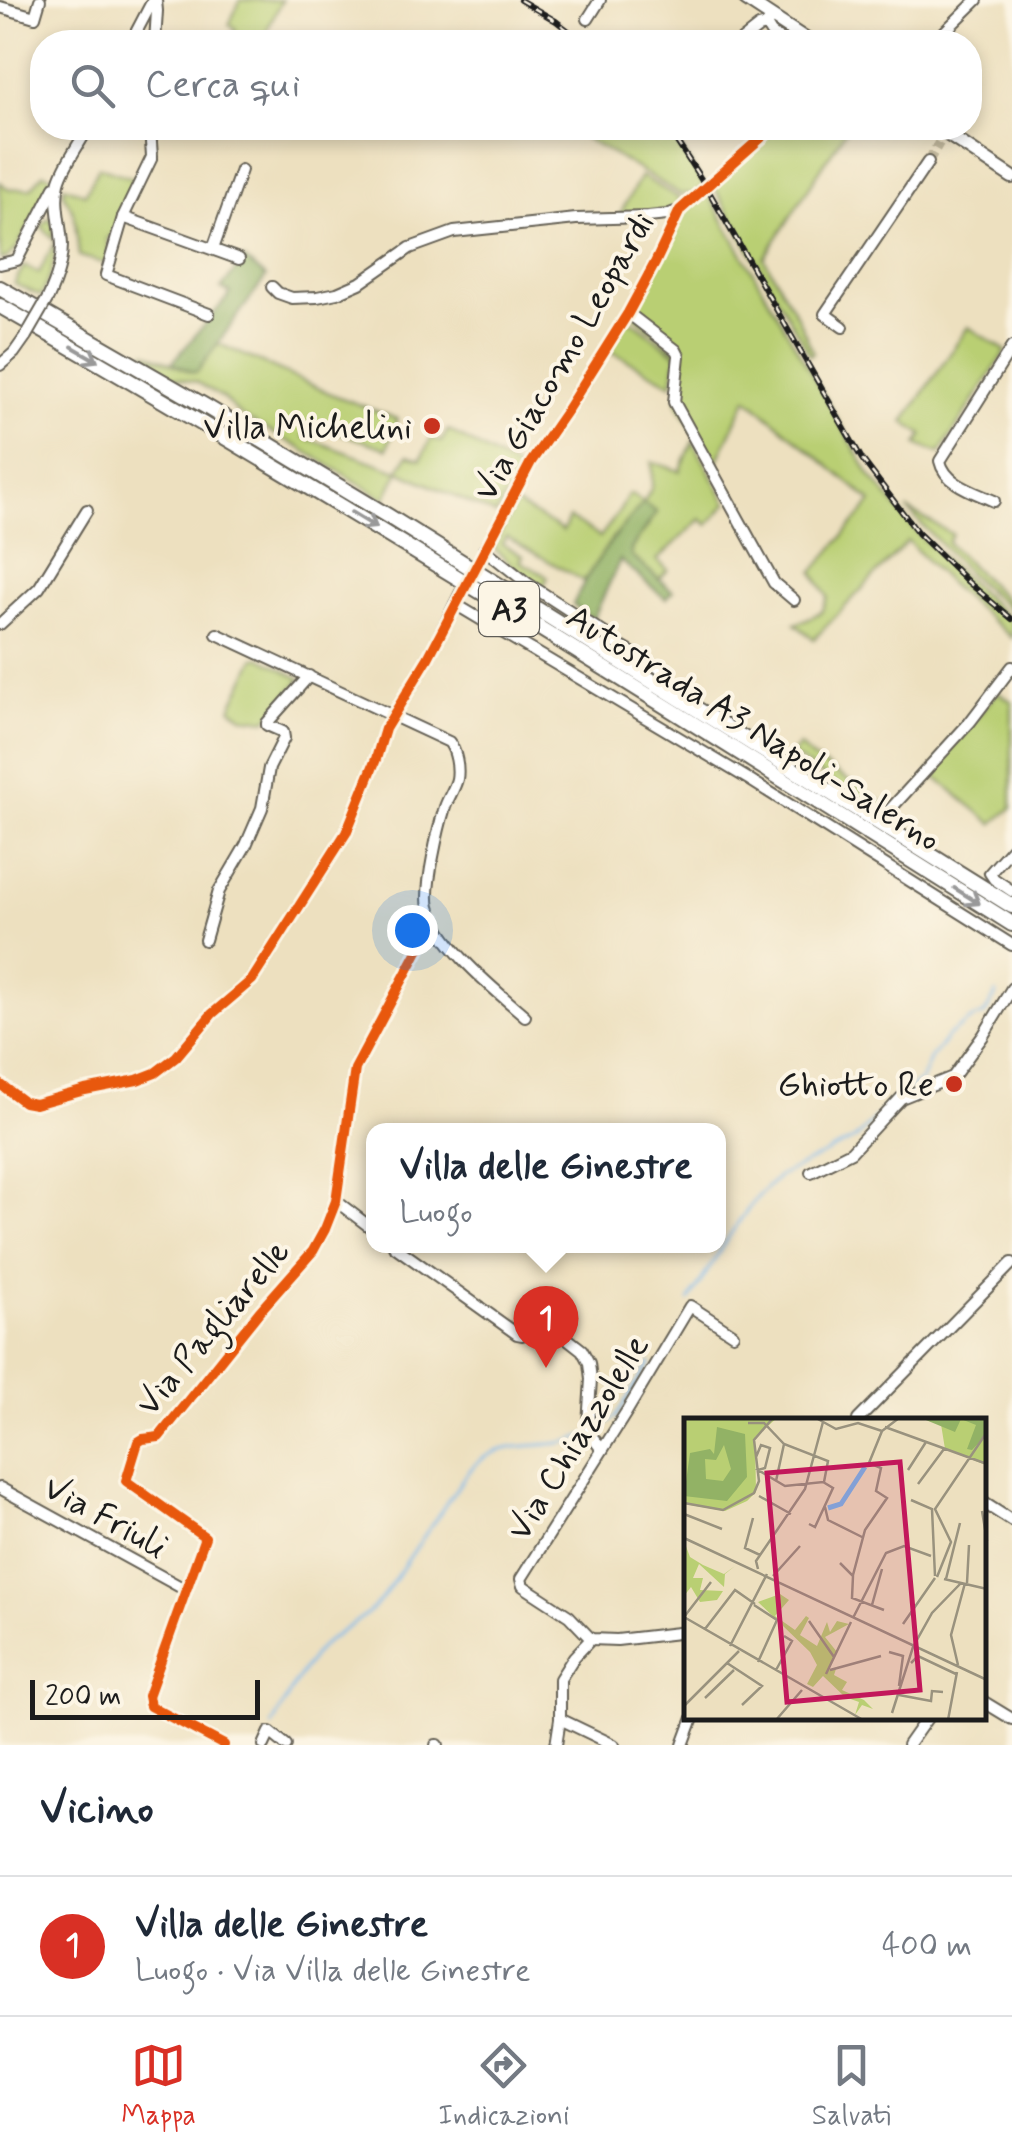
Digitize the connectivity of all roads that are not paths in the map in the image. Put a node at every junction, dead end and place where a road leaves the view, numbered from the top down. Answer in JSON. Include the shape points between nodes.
{"nodes":[{"id":1,"x":40,"y":0,"type":"edge"},
{"id":2,"x":154,"y":0,"type":"edge"},
{"id":3,"x":600,"y":0,"type":"edge"},
{"id":4,"x":746,"y":0,"type":"edge"},
{"id":5,"x":977,"y":0,"type":"edge"},
{"id":6,"x":0,"y":7,"type":"edge"},
{"id":7,"x":588,"y":19,"type":"dead end"},
{"id":8,"x":769,"y":21,"type":"junction"},
{"id":9,"x":138,"y":30,"type":"edge"},
{"id":10,"x":155,"y":30,"type":"edge"},
{"id":11,"x":755,"y":30,"type":"edge"},
{"id":12,"x":770,"y":30,"type":"edge"},
{"id":13,"x":787,"y":30,"type":"edge"},
{"id":14,"x":946,"y":30,"type":"edge"},
{"id":15,"x":82,"y":140,"type":"edge"},
{"id":16,"x":150,"y":140,"type":"edge"},
{"id":17,"x":759,"y":140,"type":"edge"},
{"id":18,"x":949,"y":140,"type":"edge"},
{"id":19,"x":928,"y":162,"type":"tunnel mouth"},
{"id":20,"x":240,"y":170,"type":"dead end"},
{"id":21,"x":1012,"y":177,"type":"edge"},
{"id":22,"x":51,"y":209,"type":"junction"},
{"id":23,"x":680,"y":210,"type":"junction"},
{"id":24,"x":124,"y":217,"type":"junction"},
{"id":25,"x":213,"y":249,"type":"junction"},
{"id":26,"x":239,"y":259,"type":"dead end"},
{"id":27,"x":0,"y":264,"type":"edge"},
{"id":28,"x":272,"y":287,"type":"dead end"},
{"id":29,"x":0,"y":288,"type":"edge"},
{"id":30,"x":0,"y":306,"type":"edge"},
{"id":31,"x":628,"y":313,"type":"junction"},
{"id":32,"x":209,"y":314,"type":"dead end"},
{"id":33,"x":844,"y":327,"type":"dead end"},
{"id":34,"x":1012,"y":347,"type":"edge"},
{"id":35,"x":0,"y":366,"type":"edge"},
{"id":36,"x":994,"y":501,"type":"dead end"},
{"id":37,"x":87,"y":510,"type":"dead end"},
{"id":38,"x":462,"y":592,"type":"dead end"},
{"id":39,"x":794,"y":600,"type":"dead end"},
{"id":40,"x":455,"y":604,"type":"junction"},
{"id":41,"x":0,"y":624,"type":"edge"},
{"id":42,"x":216,"y":634,"type":"dead end"},
{"id":43,"x":1012,"y":667,"type":"edge"},
{"id":44,"x":664,"y":671,"type":"dead end"},
{"id":45,"x":310,"y":676,"type":"junction"},
{"id":46,"x":394,"y":714,"type":"junction"},
{"id":47,"x":886,"y":814,"type":"dead end"},
{"id":48,"x":1012,"y":848,"type":"edge"},
{"id":49,"x":1012,"y":891,"type":"edge"},
{"id":50,"x":1012,"y":906,"type":"edge"},
{"id":51,"x":435,"y":918,"type":"junction"},
{"id":52,"x":1012,"y":924,"type":"edge"},
{"id":53,"x":205,"y":940,"type":"dead end"},
{"id":54,"x":1012,"y":945,"type":"edge"},
{"id":55,"x":1012,"y":988,"type":"edge"},
{"id":56,"x":526,"y":1016,"type":"dead end"},
{"id":57,"x":0,"y":1084,"type":"edge"},
{"id":58,"x":812,"y":1172,"type":"dead end"},
{"id":59,"x":336,"y":1201,"type":"junction"},
{"id":60,"x":366,"y":1224,"type":"edge"},
{"id":61,"x":404,"y":1253,"type":"edge"},
{"id":62,"x":1012,"y":1264,"type":"edge"},
{"id":63,"x":733,"y":1334,"type":"dead end"},
{"id":64,"x":860,"y":1418,"type":"edge"},
{"id":65,"x":602,"y":1450,"type":"junction"},
{"id":66,"x":0,"y":1488,"type":"edge"},
{"id":67,"x":987,"y":1505,"type":"edge"},
{"id":68,"x":1012,"y":1521,"type":"edge"},
{"id":69,"x":186,"y":1590,"type":"junction"},
{"id":70,"x":684,"y":1632,"type":"edge"},
{"id":71,"x":591,"y":1639,"type":"junction"},
{"id":72,"x":987,"y":1704,"type":"edge"},
{"id":73,"x":560,"y":1718,"type":"junction"},
{"id":74,"x":692,"y":1720,"type":"edge"},
{"id":75,"x":925,"y":1720,"type":"edge"},
{"id":76,"x":1012,"y":1720,"type":"edge"},
{"id":77,"x":224,"y":1745,"type":"edge"},
{"id":78,"x":264,"y":1745,"type":"edge"},
{"id":79,"x":286,"y":1745,"type":"edge"},
{"id":80,"x":556,"y":1745,"type":"edge"},
{"id":81,"x":614,"y":1745,"type":"edge"},
{"id":82,"x":683,"y":1745,"type":"edge"},
{"id":83,"x":908,"y":1745,"type":"edge"}],
"edges":[{"from":1,"to":6,"type":"street","via":[[35,16]]},
{"from":2,"to":9,"type":"street"},
{"from":2,"to":10,"type":"street"},
{"from":3,"to":7,"type":"street"},
{"from":4,"to":8,"type":"main road"},
{"from":5,"to":14,"type":"street"},
{"from":8,"to":11,"type":"street"},
{"from":8,"to":12,"type":"street"},
{"from":8,"to":13,"type":"main road"},
{"from":15,"to":22,"type":"street"},
{"from":16,"to":24,"type":"street","via":[[150,162]]},
{"from":17,"to":23,"type":"street","name":"Via Giacomo Leopardi"},
{"from":18,"to":21,"type":"main road"},
{"from":19,"to":33,"type":"street","via":[[825,314]]},
{"from":20,"to":25,"type":"street"},
{"from":22,"to":27,"type":"street","via":[[18,260]]},
{"from":22,"to":35,"type":"street","bridge":true,"via":[[62,244],[54,284],[26,336]]},
{"from":23,"to":28,"type":"street","via":[[454,232],[410,248],[337,293],[292,298]]},
{"from":23,"to":31,"type":"street","name":"Via Giacomo Leopardi"},
{"from":24,"to":25,"type":"street"},
{"from":24,"to":32,"type":"street","via":[[106,275]]},
{"from":25,"to":26,"type":"street"},
{"from":29,"to":50,"type":"highway","name":"Autostrada A3 Napoli-Salerno","number":"A3","via":[[388,516]]},
{"from":30,"to":52,"type":"highway","name":"Autostrada A3 Napoli-Salerno","number":"A3","one_way":true,"via":[[382,530]]},
{"from":31,"to":39,"type":"street","via":[[676,350],[674,402],[774,583]]},
{"from":31,"to":44,"type":"street","name":"Via Giacomo Leopardi","via":[[531,462],[482,554]]},
{"from":34,"to":36,"type":"street","via":[[940,461],[952,480]]},
{"from":37,"to":41,"type":"street","via":[[39,588]]},
{"from":38,"to":40,"type":"street"},
{"from":40,"to":46,"type":"street"},
{"from":40,"to":54,"type":"street"},
{"from":42,"to":45,"type":"street"},
{"from":43,"to":47,"type":"street"},
{"from":45,"to":46,"type":"street"},
{"from":45,"to":53,"type":"street","via":[[268,722],[284,738],[268,768],[262,808],[219,891]]},
{"from":46,"to":51,"type":"street","via":[[455,751],[457,778],[428,892]]},
{"from":46,"to":57,"type":"street","via":[[346,833],[276,946],[176,1057],[136,1080],[35,1104]]},
{"from":48,"to":49,"type":"street","via":[[990,874]]},
{"from":51,"to":56,"type":"street","via":[[452,949]]},
{"from":51,"to":59,"type":"street","via":[[355,1069]]},
{"from":55,"to":58,"type":"street","via":[[953,1077],[902,1098],[851,1152]]},
{"from":59,"to":60,"type":"street"},
{"from":59,"to":69,"type":"street","name":"Via Pagliarelle","via":[[313,1251],[158,1437],[138,1442],[126,1481],[205,1538]]},
{"from":61,"to":65,"type":"street","via":[[516,1334],[554,1328],[582,1350],[591,1379],[590,1433]]},
{"from":62,"to":64,"type":"street"},
{"from":63,"to":65,"type":"street","name":"Via Chiazzolelle","via":[[690,1306]]},
{"from":65,"to":71,"type":"street","name":"Via Chiazzolelle","via":[[521,1581]]},
{"from":66,"to":69,"type":"street","name":"Via Friuli"},
{"from":67,"to":68,"type":"street"},
{"from":69,"to":77,"type":"street","name":"Via Pagliarelle","via":[[150,1706]]},
{"from":70,"to":71,"type":"street"},
{"from":71,"to":73,"type":"street","via":[[560,1678]]},
{"from":72,"to":76,"type":"street"},
{"from":73,"to":80,"type":"street"},
{"from":73,"to":81,"type":"street"},
{"from":74,"to":82,"type":"street"},
{"from":75,"to":83,"type":"street"},
{"from":78,"to":79,"type":"street","via":[[270,1732]]}]}
